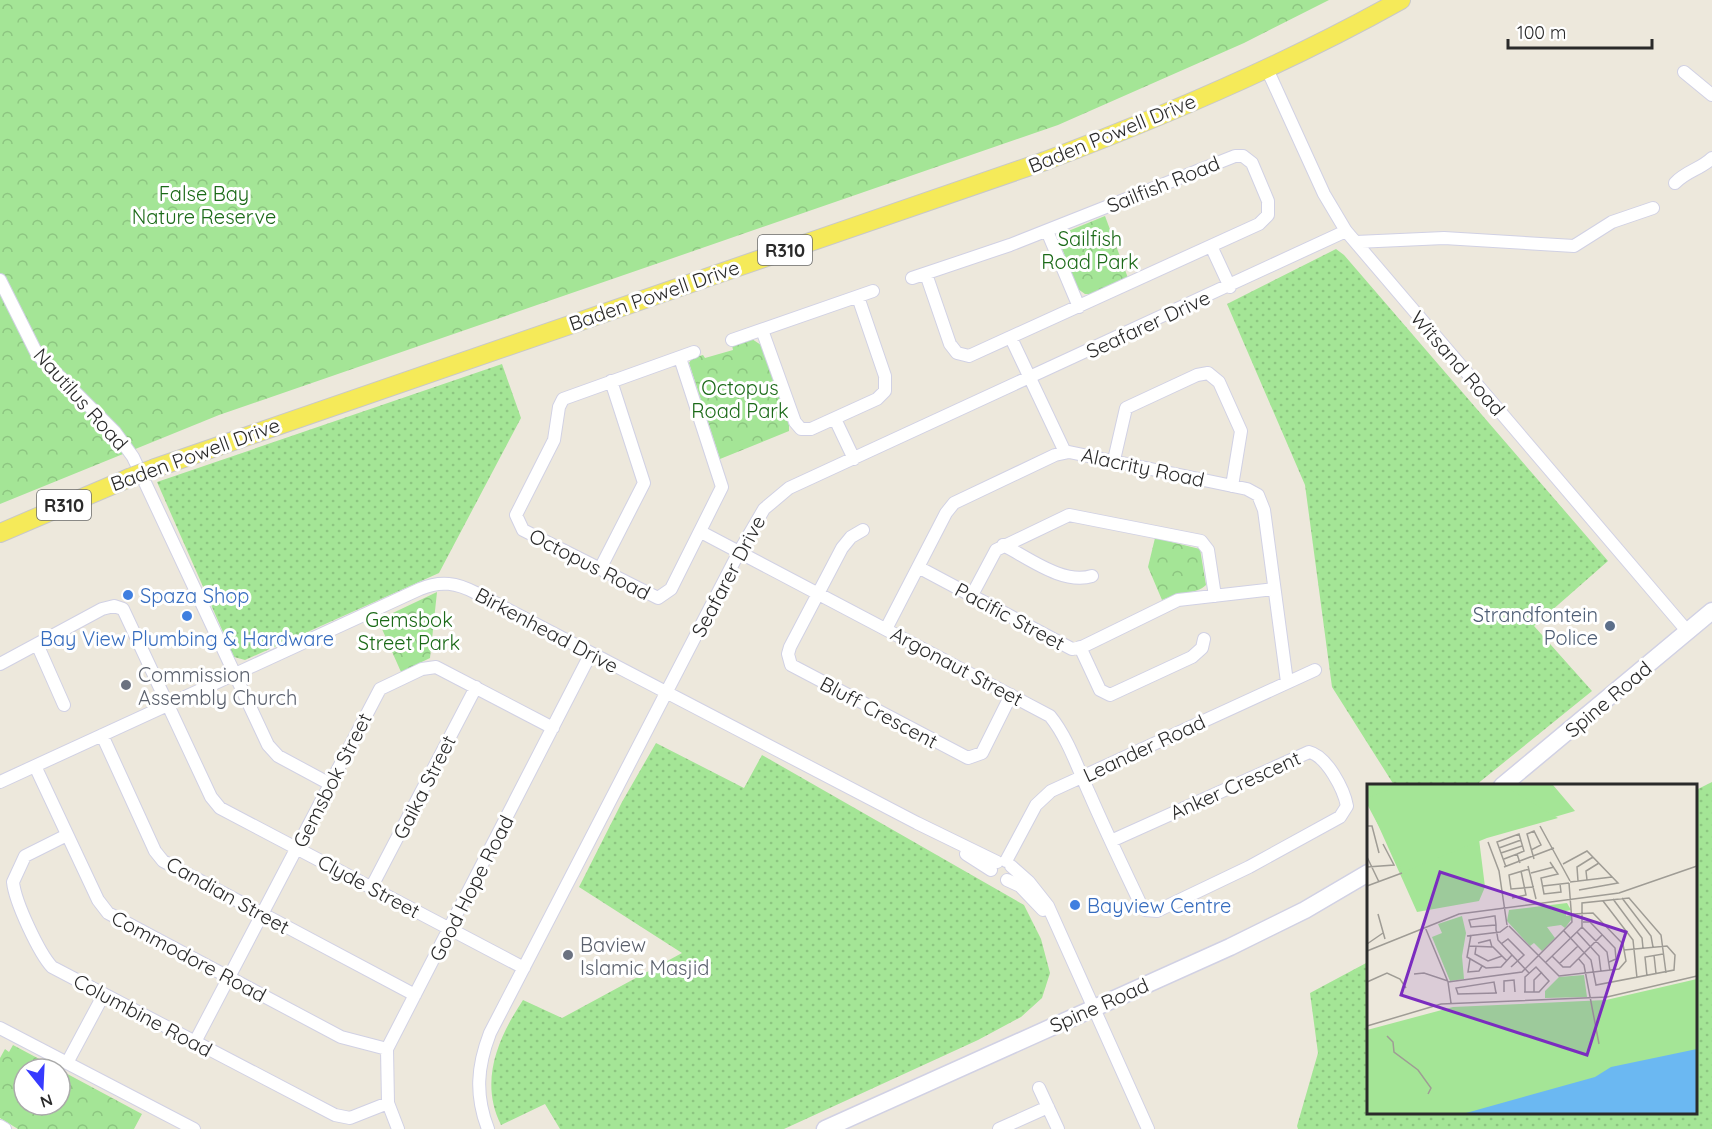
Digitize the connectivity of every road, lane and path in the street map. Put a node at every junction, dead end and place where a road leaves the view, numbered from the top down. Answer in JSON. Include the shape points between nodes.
{"nodes":[{"id":1,"x":1401,"y":0,"type":"edge"},
{"id":2,"x":1267,"y":69,"type":"junction"},
{"id":3,"x":1684,"y":72,"type":"dead end"},
{"id":4,"x":1712,"y":95,"type":"edge"},
{"id":5,"x":1712,"y":158,"type":"edge"},
{"id":6,"x":1675,"y":183,"type":"dead end"},
{"id":7,"x":1653,"y":208,"type":"dead end"},
{"id":8,"x":1047,"y":231,"type":"junction"},
{"id":9,"x":1346,"y":231,"type":"junction"},
{"id":10,"x":1356,"y":242,"type":"junction"},
{"id":11,"x":1211,"y":246,"type":"junction"},
{"id":12,"x":926,"y":274,"type":"junction"},
{"id":13,"x":912,"y":278,"type":"dead end"},
{"id":14,"x":0,"y":280,"type":"edge"},
{"id":15,"x":1230,"y":287,"type":"junction"},
{"id":16,"x":873,"y":291,"type":"dead end"},
{"id":17,"x":858,"y":297,"type":"junction"},
{"id":18,"x":1079,"y":307,"type":"junction"},
{"id":19,"x":762,"y":330,"type":"junction"},
{"id":20,"x":1011,"y":338,"type":"junction"},
{"id":21,"x":732,"y":340,"type":"dead end"},
{"id":22,"x":694,"y":352,"type":"dead end"},
{"id":23,"x":680,"y":358,"type":"junction"},
{"id":24,"x":1031,"y":378,"type":"junction"},
{"id":25,"x":611,"y":381,"type":"junction"},
{"id":26,"x":835,"y":419,"type":"junction"},
{"id":27,"x":1065,"y":452,"type":"junction"},
{"id":28,"x":854,"y":459,"type":"junction"},
{"id":29,"x":1114,"y":460,"type":"junction"},
{"id":30,"x":1232,"y":486,"type":"junction"},
{"id":31,"x":864,"y":530,"type":"dead end"},
{"id":32,"x":701,"y":532,"type":"junction"},
{"id":33,"x":0,"y":533,"type":"edge"},
{"id":34,"x":1003,"y":545,"type":"junction"},
{"id":35,"x":739,"y":552,"type":"junction"},
{"id":36,"x":918,"y":567,"type":"junction"},
{"id":37,"x":600,"y":569,"type":"junction"},
{"id":38,"x":1092,"y":576,"type":"dead end"},
{"id":39,"x":1274,"y":589,"type":"junction"},
{"id":40,"x":819,"y":593,"type":"junction"},
{"id":41,"x":972,"y":595,"type":"junction"},
{"id":42,"x":1215,"y":596,"type":"junction"},
{"id":43,"x":1712,"y":611,"type":"edge"},
{"id":44,"x":886,"y":628,"type":"junction"},
{"id":45,"x":1688,"y":632,"type":"junction"},
{"id":46,"x":1204,"y":639,"type":"dead end"},
{"id":47,"x":37,"y":644,"type":"junction"},
{"id":48,"x":1080,"y":647,"type":"junction"},
{"id":49,"x":591,"y":653,"type":"junction"},
{"id":50,"x":0,"y":664,"type":"edge"},
{"id":51,"x":1315,"y":670,"type":"dead end"},
{"id":52,"x":234,"y":674,"type":"junction"},
{"id":53,"x":1287,"y":682,"type":"junction"},
{"id":54,"x":476,"y":687,"type":"junction"},
{"id":55,"x":667,"y":693,"type":"junction"},
{"id":56,"x":1011,"y":695,"type":"junction"},
{"id":57,"x":64,"y":705,"type":"dead end"},
{"id":58,"x":168,"y":706,"type":"junction"},
{"id":59,"x":553,"y":728,"type":"junction"},
{"id":60,"x":102,"y":735,"type":"junction"},
{"id":61,"x":35,"y":766,"type":"junction"},
{"id":62,"x":1082,"y":777,"type":"junction"},
{"id":63,"x":0,"y":782,"type":"edge"},
{"id":64,"x":330,"y":784,"type":"junction"},
{"id":65,"x":1504,"y":784,"type":"edge"},
{"id":66,"x":66,"y":835,"type":"junction"},
{"id":67,"x":1110,"y":841,"type":"junction"},
{"id":68,"x":296,"y":849,"type":"junction"},
{"id":69,"x":1001,"y":864,"type":"junction"},
{"id":70,"x":1367,"y":874,"type":"edge"},
{"id":71,"x":1006,"y":880,"type":"junction"},
{"id":72,"x":371,"y":888,"type":"junction"},
{"id":73,"x":262,"y":914,"type":"junction"},
{"id":74,"x":1056,"y":925,"type":"junction"},
{"id":75,"x":450,"y":929,"type":"junction"},
{"id":76,"x":524,"y":968,"type":"junction"},
{"id":77,"x":228,"y":978,"type":"junction"},
{"id":78,"x":104,"y":994,"type":"junction"},
{"id":79,"x":416,"y":995,"type":"junction"},
{"id":80,"x":1092,"y":1007,"type":"junction"},
{"id":81,"x":0,"y":1028,"type":"edge"},
{"id":82,"x":195,"y":1042,"type":"junction"},
{"id":83,"x":387,"y":1049,"type":"junction"},
{"id":84,"x":56,"y":1057,"type":"edge"},
{"id":85,"x":70,"y":1057,"type":"edge"},
{"id":86,"x":72,"y":1066,"type":"edge"},
{"id":87,"x":1039,"y":1088,"type":"dead end"},
{"id":88,"x":388,"y":1103,"type":"junction"},
{"id":89,"x":1048,"y":1107,"type":"junction"},
{"id":90,"x":0,"y":1126,"type":"edge"},
{"id":91,"x":5,"y":1129,"type":"edge"},
{"id":92,"x":194,"y":1129,"type":"edge"},
{"id":93,"x":398,"y":1129,"type":"edge"},
{"id":94,"x":488,"y":1129,"type":"edge"},
{"id":95,"x":825,"y":1129,"type":"edge"},
{"id":96,"x":999,"y":1129,"type":"edge"},
{"id":97,"x":1058,"y":1129,"type":"edge"},
{"id":98,"x":1148,"y":1129,"type":"edge"}],
"edges":[{"from":1,"to":2,"type":"main road","name":"Baden Powell Drive","number":"R310"},
{"from":2,"to":9,"type":"street","name":"Witsand Road","via":[[1324,194]]},
{"from":2,"to":33,"type":"main road","name":"Baden Powell Drive","number":"R310","bridge":true,"via":[[1026,168],[155,468]]},
{"from":3,"to":4,"type":"street"},
{"from":5,"to":6,"type":"street","via":[[1682,174]]},
{"from":7,"to":10,"type":"street","via":[[1624,216],[1574,246],[1444,238]]},
{"from":8,"to":11,"type":"street","name":"Sailfish Road","via":[[1243,156],[1252,163],[1268,201],[1268,215],[1259,224]]},
{"from":8,"to":12,"type":"street","name":"Sailfish Road"},
{"from":8,"to":18,"type":"street"},
{"from":9,"to":10,"type":"street","name":"Witsand Road"},
{"from":9,"to":15,"type":"street","name":"Seafarer Drive"},
{"from":10,"to":45,"type":"street","name":"Witsand Road"},
{"from":11,"to":15,"type":"street"},
{"from":11,"to":18,"type":"street","name":"Sailfish Road"},
{"from":12,"to":13,"type":"street","name":"Sailfish Road"},
{"from":12,"to":20,"type":"street","name":"Sailfish Road","via":[[950,344],[957,353],[975,355]]},
{"from":14,"to":52,"type":"street","name":"Nautilus Road","via":[[37,354],[115,432],[134,457]]},
{"from":15,"to":24,"type":"street","name":"Seafarer Drive"},
{"from":16,"to":17,"type":"street"},
{"from":17,"to":19,"type":"street"},
{"from":17,"to":26,"type":"street","via":[[886,383],[882,396]]},
{"from":18,"to":20,"type":"street","name":"Sailfish Road"},
{"from":19,"to":21,"type":"street"},
{"from":19,"to":26,"type":"street","via":[[797,426],[811,429]]},
{"from":20,"to":24,"type":"street"},
{"from":22,"to":23,"type":"street","name":"Octopus Road"},
{"from":23,"to":25,"type":"street","name":"Octopus Road"},
{"from":23,"to":32,"type":"street","name":"Octopus Road","via":[[722,487]]},
{"from":24,"to":27,"type":"street"},
{"from":24,"to":28,"type":"street","name":"Seafarer Drive"},
{"from":25,"to":37,"type":"street","via":[[644,483]]},
{"from":25,"to":37,"type":"street","name":"Octopus Road","via":[[567,396],[561,402],[554,440],[516,515],[523,530]]},
{"from":26,"to":28,"type":"street"},
{"from":27,"to":29,"type":"street","name":"Alacrity Road"},
{"from":27,"to":36,"type":"street","name":"Alacrity Road","via":[[954,503]]},
{"from":28,"to":35,"type":"street","name":"Seafarer Drive","via":[[789,488],[770,502]]},
{"from":29,"to":30,"type":"street","name":"Alacrity Road"},
{"from":29,"to":30,"type":"street","via":[[1126,408],[1208,373],[1219,382],[1241,431]]},
{"from":30,"to":39,"type":"street","name":"Alacrity Road","via":[[1253,491],[1263,504]]},
{"from":31,"to":40,"type":"street","via":[[842,548]]},
{"from":32,"to":35,"type":"street","name":"Argonaut Street"},
{"from":32,"to":37,"type":"street","name":"Octopus Road","via":[[671,589],[662,598],[653,598]]},
{"from":34,"to":38,"type":"street","via":[[1066,577]]},
{"from":34,"to":41,"type":"street","via":[[992,556]]},
{"from":34,"to":42,"type":"street","via":[[1075,514],[1201,541],[1208,550]]},
{"from":35,"to":40,"type":"street","name":"Argonaut Street"},
{"from":35,"to":55,"type":"street","name":"Seafarer Drive"},
{"from":36,"to":41,"type":"street","name":"Pacific Street"},
{"from":36,"to":44,"type":"street","name":"Alacrity Road"},
{"from":39,"to":42,"type":"street","name":"Pacific Street"},
{"from":39,"to":53,"type":"street","name":"Alacrity Road"},
{"from":40,"to":44,"type":"street","name":"Argonaut Street"},
{"from":40,"to":56,"type":"street","name":"Bluff Crescent","via":[[790,646],[789,660],[794,668],[968,758],[981,753]]},
{"from":41,"to":48,"type":"street","name":"Pacific Street","via":[[1068,647]]},
{"from":42,"to":48,"type":"street","name":"Pacific Street","via":[[1178,600]]},
{"from":43,"to":45,"type":"main road","name":"Spine Road"},
{"from":44,"to":56,"type":"street","name":"Argonaut Street"},
{"from":45,"to":65,"type":"main road","name":"Spine Road"},
{"from":46,"to":48,"type":"street","via":[[1202,648],[1192,657],[1110,695],[1100,690]]},
{"from":47,"to":50,"type":"street"},
{"from":47,"to":57,"type":"street"},
{"from":47,"to":58,"type":"street","name":"Clyde Street","via":[[102,609],[118,607],[128,617]]},
{"from":49,"to":52,"type":"street","name":"Birkenhead Drive","via":[[462,586],[443,583],[423,587]]},
{"from":49,"to":55,"type":"street","name":"Birkenhead Drive"},
{"from":49,"to":59,"type":"street","name":"Good Hope Road"},
{"from":51,"to":53,"type":"street","name":"Leander Road"},
{"from":52,"to":58,"type":"street","name":"Birkenhead Drive"},
{"from":52,"to":64,"type":"street","name":"Nautilus Road","via":[[273,752]]},
{"from":53,"to":62,"type":"street","name":"Leander Road"},
{"from":54,"to":59,"type":"street","name":"Gemsbok Street"},
{"from":54,"to":64,"type":"street","name":"Gemsbok Street","via":[[430,667],[387,684],[375,696]]},
{"from":54,"to":72,"type":"street","name":"Gaika Street"},
{"from":55,"to":69,"type":"street","name":"Birkenhead Drive"},
{"from":55,"to":76,"type":"street","name":"Seafarer Drive"},
{"from":56,"to":62,"type":"street","name":"Argonaut Street","via":[[1050,716]]},
{"from":58,"to":60,"type":"street","name":"Birkenhead Drive"},
{"from":58,"to":68,"type":"street","name":"Clyde Street","via":[[215,803]]},
{"from":59,"to":75,"type":"street","name":"Good Hope Road"},
{"from":60,"to":61,"type":"street","name":"Birkenhead Drive"},
{"from":60,"to":73,"type":"street","name":"Candian Street","via":[[159,857]]},
{"from":61,"to":63,"type":"street","name":"Birkenhead Drive"},
{"from":61,"to":66,"type":"street","name":"Commodore Road"},
{"from":62,"to":67,"type":"street","name":"Argonaut Street"},
{"from":62,"to":69,"type":"street","name":"Leander Road","via":[[1042,797]]},
{"from":64,"to":68,"type":"street","name":"Gemsbok Street"},
{"from":66,"to":77,"type":"street","name":"Commodore Road","via":[[108,913]]},
{"from":66,"to":78,"type":"street","name":"Columbine Road","via":[[25,856],[14,876],[13,889],[49,963]]},
{"from":67,"to":67,"type":"street","name":"Anker Crescent","via":[[1310,752],[1320,757],[1344,794],[1347,806],[1340,817],[1306,836],[1157,911],[1145,910],[1141,905]]},
{"from":68,"to":72,"type":"street","name":"Clyde Street"},
{"from":68,"to":73,"type":"street","name":"Gemsbok Street"},
{"from":69,"to":71,"type":"street","name":"Leander Road","via":[[1012,872]]},
{"from":69,"to":71,"type":"street","name":"Birkenhead Drive","via":[[997,880]]},
{"from":69,"to":74,"type":"street","name":"Birkenhead Drive","via":[[1039,892]]},
{"from":70,"to":80,"type":"main road","name":"Spine Road","via":[[1270,928]]},
{"from":71,"to":74,"type":"street","name":"Birkenhead Drive","via":[[1020,886]]},
{"from":72,"to":75,"type":"street","name":"Clyde Street"},
{"from":73,"to":77,"type":"street","name":"Gemsbok Street"},
{"from":73,"to":79,"type":"street","name":"Candian Street"},
{"from":74,"to":80,"type":"street","name":"Birkenhead Drive"},
{"from":75,"to":76,"type":"street","name":"Clyde Street"},
{"from":75,"to":79,"type":"street","name":"Good Hope Road"},
{"from":76,"to":94,"type":"street","name":"Seafarer Drive","via":[[490,1034],[480,1065],[478,1088]]},
{"from":77,"to":82,"type":"street","name":"Gemsbok Street"},
{"from":77,"to":83,"type":"street","name":"Commodore Road","via":[[341,1037]]},
{"from":78,"to":82,"type":"street","name":"Columbine Road"},
{"from":78,"to":85,"type":"street"},
{"from":79,"to":83,"type":"street","name":"Good Hope Road"},
{"from":80,"to":95,"type":"main road","name":"Spine Road"},
{"from":80,"to":98,"type":"street","name":"Birkenhead Drive"},
{"from":81,"to":84,"type":"street"},
{"from":82,"to":88,"type":"street","name":"Columbine Road","via":[[342,1118]]},
{"from":83,"to":88,"type":"street","name":"Good Hope Road"},
{"from":86,"to":92,"type":"street"},
{"from":87,"to":89,"type":"street"},
{"from":88,"to":93,"type":"street","name":"Good Hope Road"},
{"from":89,"to":96,"type":"street"},
{"from":89,"to":97,"type":"street"},
{"from":90,"to":91,"type":"street"}]}
